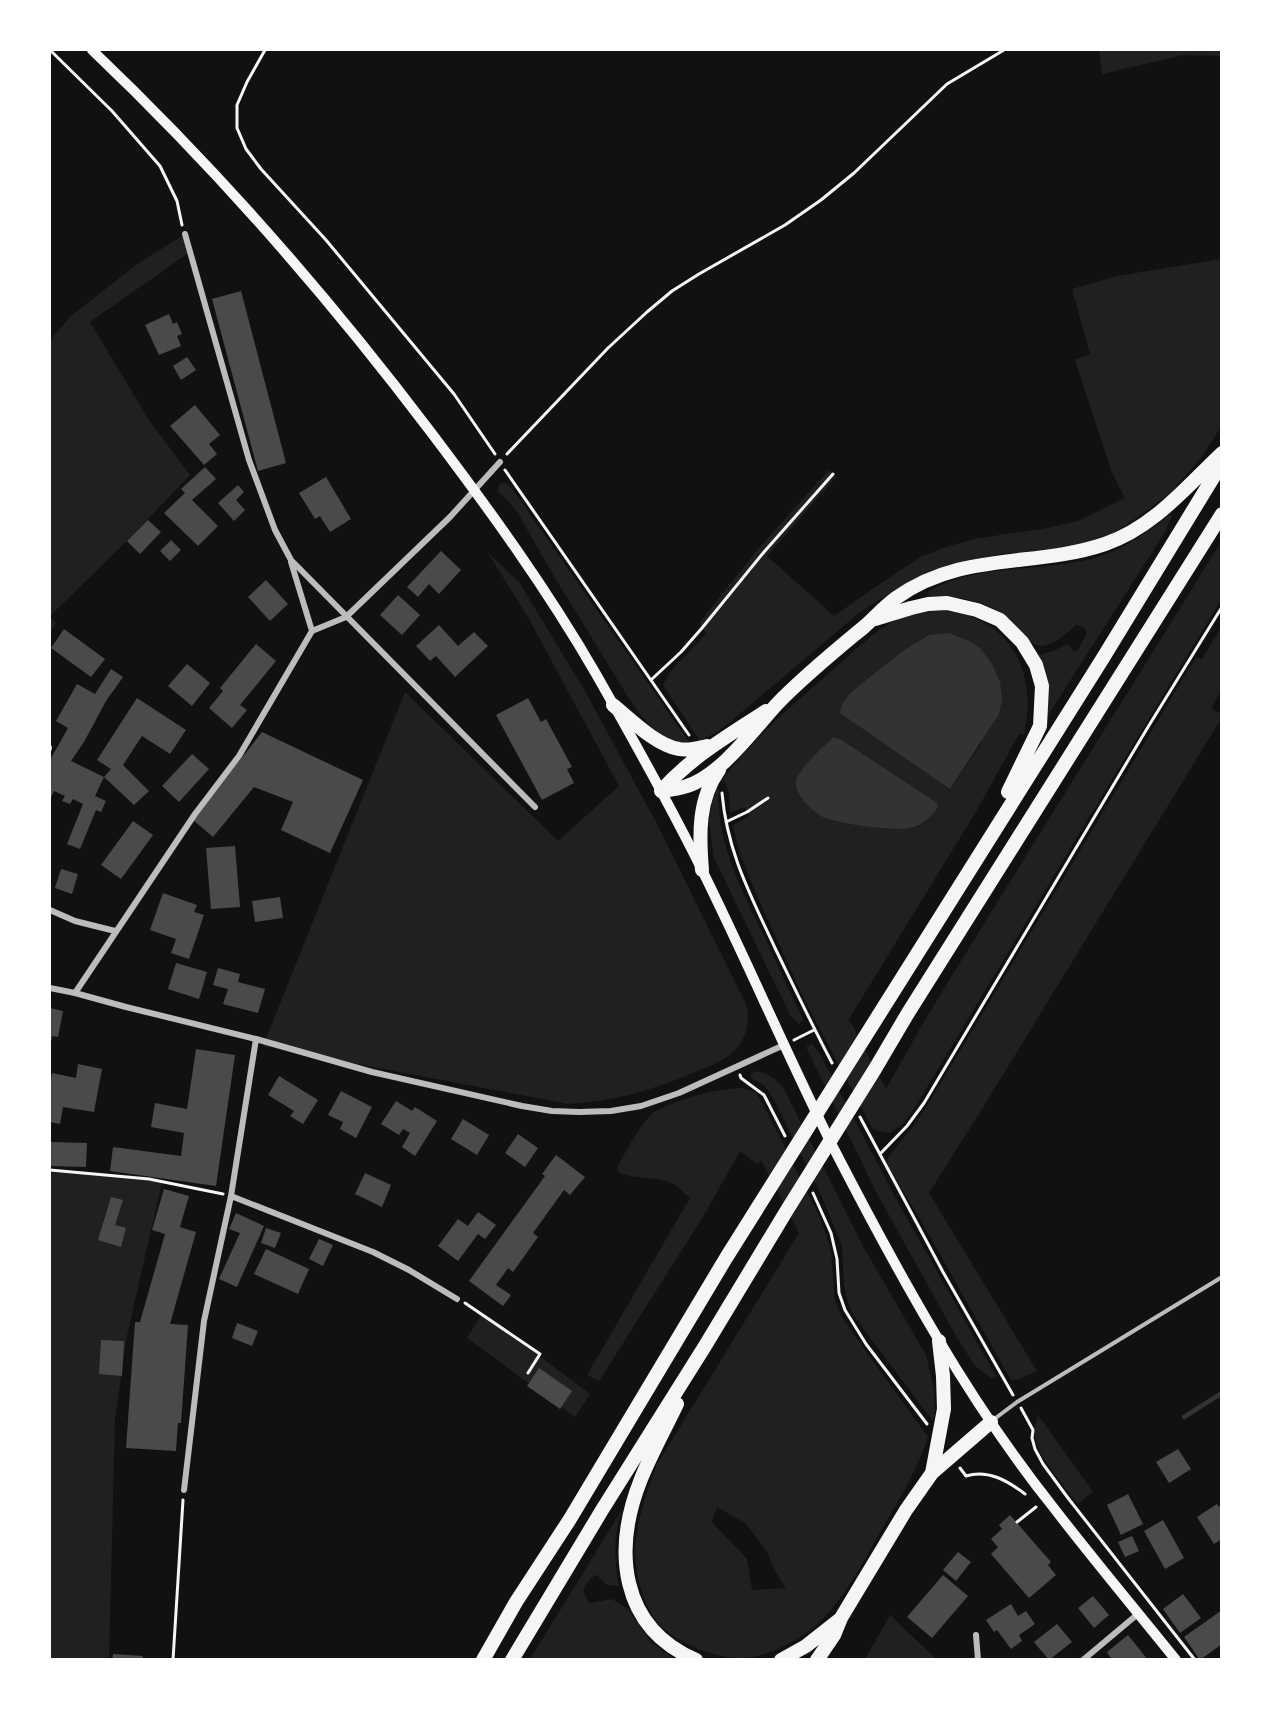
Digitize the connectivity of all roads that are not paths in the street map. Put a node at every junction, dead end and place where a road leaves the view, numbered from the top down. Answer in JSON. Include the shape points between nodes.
{"nodes":[{"id":1,"x":92,"y":50,"type":"edge"},
{"id":2,"x":184,"y":234,"type":"road end"},
{"id":3,"x":1221,"y":453,"type":"edge"},
{"id":4,"x":500,"y":462,"type":"road end"},
{"id":5,"x":1221,"y":463,"type":"edge"},
{"id":6,"x":475,"y":490,"type":"junction"},
{"id":7,"x":1221,"y":514,"type":"edge"},
{"id":8,"x":291,"y":560,"type":"junction"},
{"id":9,"x":346,"y":616,"type":"junction"},
{"id":10,"x":871,"y":621,"type":"junction"},
{"id":11,"x":312,"y":631,"type":"junction"},
{"id":12,"x":777,"y":704,"type":"junction"},
{"id":13,"x":613,"y":705,"type":"junction"},
{"id":14,"x":712,"y":745,"type":"junction"},
{"id":15,"x":727,"y":759,"type":"junction"},
{"id":16,"x":661,"y":791,"type":"junction"},
{"id":17,"x":535,"y":807,"type":"dead end"},
{"id":18,"x":983,"y":845,"type":"junction"},
{"id":19,"x":702,"y":870,"type":"junction"},
{"id":20,"x":50,"y":910,"type":"edge"},
{"id":21,"x":115,"y":931,"type":"junction"},
{"id":22,"x":50,"y":988,"type":"edge"},
{"id":23,"x":75,"y":993,"type":"junction"},
{"id":24,"x":256,"y":1039,"type":"junction"},
{"id":25,"x":784,"y":1045,"type":"junction"},
{"id":26,"x":231,"y":1196,"type":"junction"},
{"id":27,"x":1221,"y":1277,"type":"edge"},
{"id":28,"x":457,"y":1299,"type":"road end"},
{"id":29,"x":939,"y":1341,"type":"junction"},
{"id":30,"x":705,"y":1346,"type":"junction"},
{"id":31,"x":991,"y":1422,"type":"junction"},
{"id":32,"x":932,"y":1473,"type":"junction"},
{"id":33,"x":184,"y":1490,"type":"road end"},
{"id":34,"x":1139,"y":1613,"type":"junction"},
{"id":35,"x":841,"y":1618,"type":"junction"},
{"id":36,"x":976,"y":1635,"type":"dead end"},
{"id":37,"x":483,"y":1659,"type":"edge"},
{"id":38,"x":512,"y":1659,"type":"edge"},
{"id":39,"x":696,"y":1659,"type":"edge"},
{"id":40,"x":781,"y":1659,"type":"edge"},
{"id":41,"x":818,"y":1659,"type":"edge"},
{"id":42,"x":978,"y":1659,"type":"edge"},
{"id":43,"x":1083,"y":1659,"type":"edge"},
{"id":44,"x":1176,"y":1659,"type":"edge"}],
"edges":[{"from":1,"to":6,"type":"main road","via":[[208,165],[301,269]]},
{"from":2,"to":8,"type":"street","via":[[249,460],[275,530]]},
{"from":3,"to":10,"type":"highway","via":[[1158,514],[1124,536],[1078,551],[983,564],[944,574],[895,599]]},
{"from":4,"to":6,"type":"street"},
{"from":5,"to":18,"type":"highway"},
{"from":6,"to":9,"type":"street"},
{"from":6,"to":13,"type":"main road","via":[[558,612]]},
{"from":7,"to":30,"type":"highway"},
{"from":8,"to":9,"type":"street"},
{"from":8,"to":11,"type":"street"},
{"from":9,"to":11,"type":"street"},
{"from":9,"to":17,"type":"street"},
{"from":10,"to":12,"type":"highway"},
{"from":10,"to":18,"type":"highway","via":[[928,604],[947,603],[977,610],[1000,620],[1022,642],[1036,665],[1042,686],[1040,726]]},
{"from":11,"to":21,"type":"street","via":[[239,756]]},
{"from":12,"to":14,"type":"highway"},
{"from":12,"to":15,"type":"highway"},
{"from":13,"to":14,"type":"highway","via":[[671,747],[692,750]]},
{"from":13,"to":16,"type":"main road"},
{"from":14,"to":16,"type":"highway"},
{"from":15,"to":16,"type":"highway","via":[[690,786]]},
{"from":15,"to":19,"type":"highway","via":[[706,795],[700,831]]},
{"from":16,"to":19,"type":"main road"},
{"from":18,"to":37,"type":"highway"},
{"from":19,"to":25,"type":"main road"},
{"from":20,"to":21,"type":"street"},
{"from":21,"to":23,"type":"street"},
{"from":22,"to":23,"type":"street"},
{"from":23,"to":24,"type":"street"},
{"from":24,"to":25,"type":"street","via":[[372,1072],[552,1112],[641,1106]]},
{"from":24,"to":26,"type":"street"},
{"from":25,"to":29,"type":"main road","via":[[886,1248]]},
{"from":26,"to":28,"type":"street","via":[[373,1252]]},
{"from":26,"to":33,"type":"street","via":[[204,1321]]},
{"from":27,"to":31,"type":"lane","via":[[1017,1402]]},
{"from":29,"to":31,"type":"main road"},
{"from":29,"to":32,"type":"highway","via":[[944,1409]]},
{"from":30,"to":38,"type":"highway"},
{"from":30,"to":39,"type":"highway","via":[[641,1478],[625,1550],[627,1578],[647,1624],[665,1642]]},
{"from":31,"to":32,"type":"highway"},
{"from":31,"to":34,"type":"main road","via":[[1050,1504]]},
{"from":32,"to":35,"type":"highway"},
{"from":34,"to":43,"type":"street"},
{"from":34,"to":44,"type":"main road"},
{"from":35,"to":40,"type":"highway","via":[[806,1646]]},
{"from":35,"to":41,"type":"highway"},
{"from":36,"to":42,"type":"street"}]}
